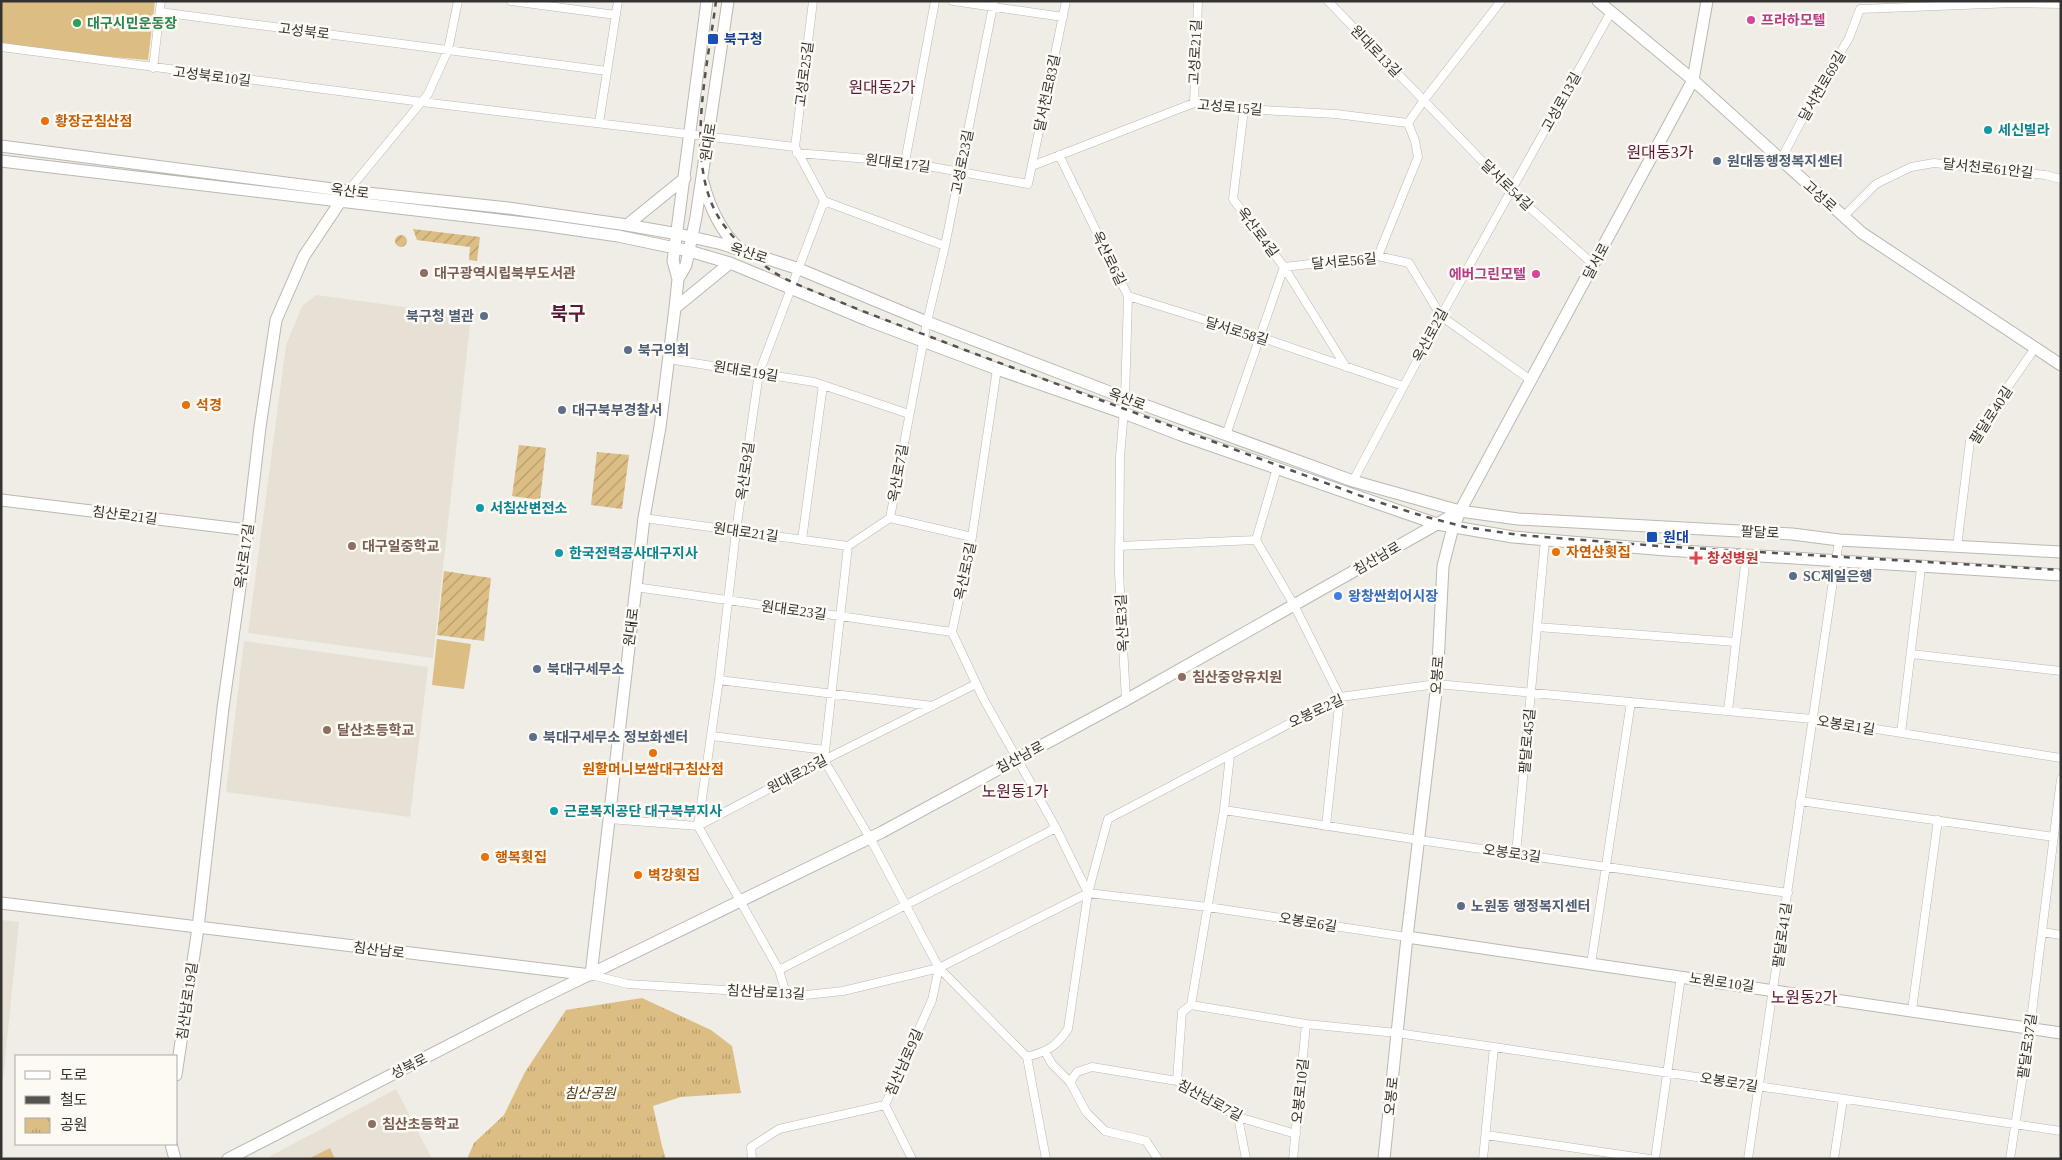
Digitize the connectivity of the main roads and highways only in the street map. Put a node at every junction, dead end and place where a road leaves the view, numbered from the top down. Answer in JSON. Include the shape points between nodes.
{"nodes":[{"id":1,"x":707,"y":1,"type":"edge"},
{"id":2,"x":728,"y":1,"type":"edge"},
{"id":3,"x":1598,"y":1,"type":"edge"},
{"id":4,"x":1707,"y":1,"type":"edge"},
{"id":5,"x":1693,"y":80,"type":"junction"},
{"id":6,"x":1,"y":146,"type":"edge"},
{"id":7,"x":1,"y":161,"type":"edge"},
{"id":8,"x":702,"y":177,"type":"junction"},
{"id":9,"x":685,"y":178,"type":"junction"},
{"id":10,"x":345,"y":195,"type":"junction"},
{"id":11,"x":627,"y":225,"type":"junction"},
{"id":12,"x":678,"y":234,"type":"junction"},
{"id":13,"x":692,"y":237,"type":"junction"},
{"id":14,"x":675,"y":248,"type":"junction"},
{"id":15,"x":689,"y":251,"type":"junction"},
{"id":16,"x":742,"y":251,"type":"junction"},
{"id":17,"x":730,"y":263,"type":"junction"},
{"id":18,"x":678,"y":279,"type":"junction"},
{"id":19,"x":675,"y":308,"type":"junction"},
{"id":20,"x":2061,"y":365,"type":"edge"},
{"id":21,"x":1,"y":500,"type":"edge"},
{"id":22,"x":1460,"y":511,"type":"junction"},
{"id":23,"x":1437,"y":524,"type":"junction"},
{"id":24,"x":1454,"y":527,"type":"junction"},
{"id":25,"x":248,"y":530,"type":"junction"},
{"id":26,"x":2061,"y":552,"type":"edge"},
{"id":27,"x":2061,"y":575,"type":"edge"},
{"id":28,"x":1,"y":903,"type":"edge"},
{"id":29,"x":198,"y":928,"type":"junction"},
{"id":30,"x":1407,"y":938,"type":"junction"},
{"id":31,"x":591,"y":975,"type":"junction"},
{"id":32,"x":2061,"y":1033,"type":"edge"},
{"id":33,"x":178,"y":1062,"type":"edge"},
{"id":34,"x":171,"y":1145,"type":"edge"},
{"id":35,"x":175,"y":1159,"type":"edge"},
{"id":36,"x":228,"y":1159,"type":"edge"},
{"id":37,"x":1384,"y":1159,"type":"edge"}],
"edges":[{"from":1,"to":9,"type":"main road","name":"원대로"},
{"from":2,"to":8,"type":"main road","name":"원대로"},
{"from":3,"to":5,"type":"main road","name":"고성로"},
{"from":4,"to":5,"type":"main road","name":"달서로"},
{"from":5,"to":20,"type":"main road","name":"고성로","via":[[1862,233]]},
{"from":5,"to":22,"type":"main road","name":"달서로"},
{"from":6,"to":10,"type":"main road","name":"옥산로"},
{"from":7,"to":10,"type":"main road","name":"옥산로"},
{"from":8,"to":13,"type":"main road","name":"원대로"},
{"from":8,"to":16,"type":"main road","via":[[709,201],[733,243]]},
{"from":9,"to":11,"type":"main road"},
{"from":9,"to":12,"type":"main road","name":"원대로"},
{"from":10,"to":11,"type":"main road","name":"옥산로","via":[[508,208]]},
{"from":10,"to":14,"type":"main road","name":"옥산로","via":[[618,236]]},
{"from":10,"to":25,"type":"main road","name":"옥산로17길","via":[[304,256],[276,320]]},
{"from":11,"to":12,"type":"main road","name":"옥산로"},
{"from":12,"to":13,"type":"main road","name":"옥산로"},
{"from":12,"to":14,"type":"main road","name":"원대로"},
{"from":13,"to":15,"type":"main road","name":"원대로"},
{"from":13,"to":16,"type":"main road","name":"옥산로"},
{"from":14,"to":15,"type":"main road","name":"옥산로"},
{"from":14,"to":18,"type":"main road","name":"원대로","via":[[673,261]]},
{"from":15,"to":17,"type":"main road","name":"옥산로"},
{"from":15,"to":18,"type":"main road","name":"원대로"},
{"from":16,"to":22,"type":"main road","name":"옥산로","via":[[799,269],[1124,398],[1353,481]]},
{"from":17,"to":19,"type":"main road"},
{"from":17,"to":23,"type":"main road","name":"옥산로","via":[[997,369]]},
{"from":18,"to":19,"type":"main road","name":"원대로"},
{"from":19,"to":31,"type":"main road","name":"원대로","via":[[635,587]]},
{"from":21,"to":25,"type":"main road","name":"침산로21길"},
{"from":22,"to":23,"type":"main road","name":"침산남로"},
{"from":22,"to":24,"type":"main road","name":"오봉로"},
{"from":22,"to":26,"type":"main road","name":"팔달로","via":[[1518,519]]},
{"from":23,"to":24,"type":"main road","name":"옥산로"},
{"from":23,"to":31,"type":"main road","name":"침산남로","via":[[1126,700],[870,838]]},
{"from":24,"to":27,"type":"main road","name":"옥산로","via":[[1513,537],[1746,556]]},
{"from":24,"to":30,"type":"main road","name":"오봉로","via":[[1443,566],[1437,684]]},
{"from":25,"to":29,"type":"main road","name":"옥산로17길","via":[[223,708]]},
{"from":28,"to":29,"type":"main road","name":"침산남로"},
{"from":29,"to":31,"type":"main road","name":"침산남로"},
{"from":29,"to":33,"type":"main road","name":"침산남로19길"},
{"from":30,"to":32,"type":"main road","name":"노원로10길"},
{"from":30,"to":37,"type":"main road","name":"오봉로"},
{"from":31,"to":36,"type":"main road","name":"성북로"},
{"from":34,"to":35,"type":"main road"}]}
